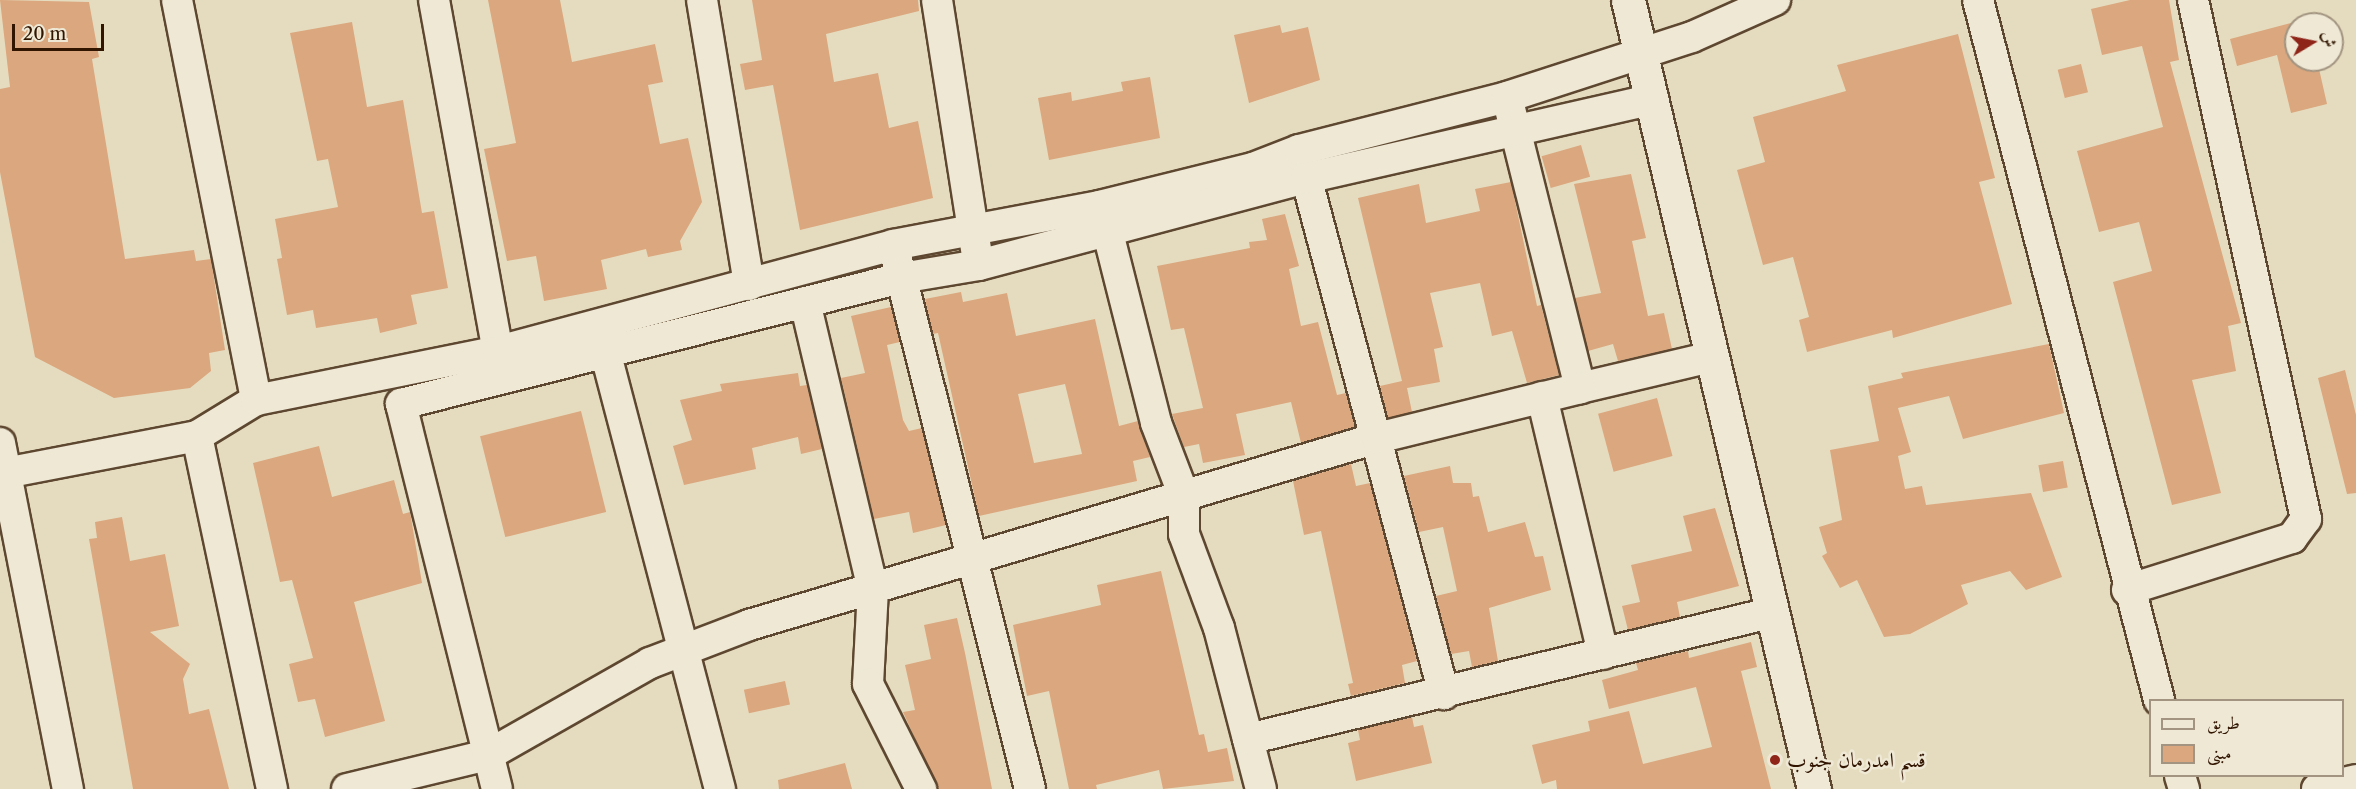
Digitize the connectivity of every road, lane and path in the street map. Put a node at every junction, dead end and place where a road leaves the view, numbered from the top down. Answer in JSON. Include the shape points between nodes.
{"nodes":[{"id":1,"x":177,"y":0,"type":"edge"},
{"id":2,"x":434,"y":0,"type":"edge"},
{"id":3,"x":702,"y":0,"type":"edge"},
{"id":4,"x":937,"y":0,"type":"edge"},
{"id":5,"x":1628,"y":0,"type":"edge"},
{"id":6,"x":1775,"y":0,"type":"edge"},
{"id":7,"x":1978,"y":0,"type":"edge"},
{"id":8,"x":2193,"y":0,"type":"edge"},
{"id":9,"x":1643,"y":52,"type":"junction"},
{"id":10,"x":1507,"y":97,"type":"junction"},
{"id":11,"x":1653,"y":99,"type":"junction"},
{"id":12,"x":1514,"y":128,"type":"junction"},
{"id":13,"x":1299,"y":150,"type":"junction"},
{"id":14,"x":1306,"y":178,"type":"junction"},
{"id":15,"x":1107,"y":229,"type":"junction"},
{"id":16,"x":972,"y":232,"type":"junction"},
{"id":17,"x":893,"y":245,"type":"junction"},
{"id":18,"x":979,"y":265,"type":"junction"},
{"id":19,"x":902,"y":278,"type":"junction"},
{"id":20,"x":749,"y":285,"type":"junction"},
{"id":21,"x":805,"y":302,"type":"junction"},
{"id":22,"x":498,"y":351,"type":"junction"},
{"id":23,"x":605,"y":351,"type":"junction"},
{"id":24,"x":1711,"y":357,"type":"junction"},
{"id":25,"x":1580,"y":388,"type":"junction"},
{"id":26,"x":1542,"y":397,"type":"junction"},
{"id":27,"x":256,"y":400,"type":"junction"},
{"id":28,"x":197,"y":436,"type":"junction"},
{"id":29,"x":1377,"y":438,"type":"junction"},
{"id":30,"x":0,"y":443,"type":"edge"},
{"id":31,"x":3,"y":474,"type":"edge"},
{"id":32,"x":1184,"y":496,"type":"junction"},
{"id":33,"x":974,"y":557,"type":"junction"},
{"id":34,"x":873,"y":589,"type":"junction"},
{"id":35,"x":2127,"y":590,"type":"junction"},
{"id":36,"x":1770,"y":613,"type":"junction"},
{"id":37,"x":684,"y":648,"type":"junction"},
{"id":38,"x":1603,"y":654,"type":"junction"},
{"id":39,"x":1444,"y":694,"type":"junction"},
{"id":40,"x":2159,"y":699,"type":"edge"},
{"id":41,"x":1248,"y":739,"type":"junction"},
{"id":42,"x":488,"y":755,"type":"junction"},
{"id":43,"x":2356,"y":780,"type":"edge"},
{"id":44,"x":68,"y":789,"type":"edge"},
{"id":45,"x":272,"y":789,"type":"edge"},
{"id":46,"x":347,"y":789,"type":"edge"},
{"id":47,"x":497,"y":789,"type":"edge"},
{"id":48,"x":720,"y":789,"type":"edge"},
{"id":49,"x":921,"y":789,"type":"edge"},
{"id":50,"x":1030,"y":789,"type":"edge"},
{"id":51,"x":1261,"y":789,"type":"edge"},
{"id":52,"x":1814,"y":789,"type":"edge"},
{"id":53,"x":2317,"y":789,"type":"edge"}],
"edges":[{"from":1,"to":27,"type":"street"},
{"from":2,"to":22,"type":"street"},
{"from":3,"to":20,"type":"street"},
{"from":4,"to":16,"type":"street"},
{"from":5,"to":9,"type":"street"},
{"from":6,"to":9,"type":"street"},
{"from":7,"to":35,"type":"street"},
{"from":8,"to":35,"type":"street","via":[[2306,519],[2292,538]]},
{"from":9,"to":10,"type":"street"},
{"from":9,"to":11,"type":"street"},
{"from":10,"to":12,"type":"street"},
{"from":10,"to":13,"type":"street"},
{"from":11,"to":12,"type":"street"},
{"from":11,"to":24,"type":"street"},
{"from":12,"to":14,"type":"street"},
{"from":12,"to":25,"type":"street"},
{"from":13,"to":14,"type":"street"},
{"from":13,"to":16,"type":"street","via":[[1242,170]]},
{"from":14,"to":15,"type":"street"},
{"from":14,"to":29,"type":"street"},
{"from":15,"to":18,"type":"street"},
{"from":15,"to":32,"type":"street","via":[[1156,423]]},
{"from":16,"to":17,"type":"street"},
{"from":16,"to":18,"type":"street"},
{"from":17,"to":19,"type":"street"},
{"from":17,"to":20,"type":"street"},
{"from":18,"to":19,"type":"street"},
{"from":19,"to":21,"type":"street"},
{"from":19,"to":33,"type":"street"},
{"from":20,"to":22,"type":"street"},
{"from":21,"to":23,"type":"street"},
{"from":21,"to":34,"type":"street"},
{"from":22,"to":27,"type":"street"},
{"from":23,"to":37,"type":"street"},
{"from":23,"to":42,"type":"street","via":[[400,407]]},
{"from":24,"to":25,"type":"street"},
{"from":24,"to":36,"type":"street"},
{"from":25,"to":26,"type":"street"},
{"from":26,"to":29,"type":"street"},
{"from":26,"to":38,"type":"street"},
{"from":27,"to":28,"type":"street"},
{"from":28,"to":31,"type":"street"},
{"from":28,"to":45,"type":"street"},
{"from":29,"to":32,"type":"street"},
{"from":29,"to":39,"type":"street"},
{"from":30,"to":31,"type":"street"},
{"from":31,"to":44,"type":"street"},
{"from":32,"to":33,"type":"street"},
{"from":32,"to":41,"type":"street","via":[[1184,534],[1219,628]]},
{"from":33,"to":34,"type":"street"},
{"from":33,"to":50,"type":"street"},
{"from":34,"to":37,"type":"street"},
{"from":34,"to":49,"type":"street","via":[[868,684]]},
{"from":35,"to":40,"type":"street"},
{"from":36,"to":38,"type":"street"},
{"from":36,"to":52,"type":"street"},
{"from":37,"to":42,"type":"street"},
{"from":37,"to":48,"type":"street"},
{"from":38,"to":39,"type":"street"},
{"from":39,"to":41,"type":"street"},
{"from":41,"to":51,"type":"street"},
{"from":42,"to":46,"type":"street"},
{"from":42,"to":47,"type":"street"},
{"from":43,"to":53,"type":"street"}]}
